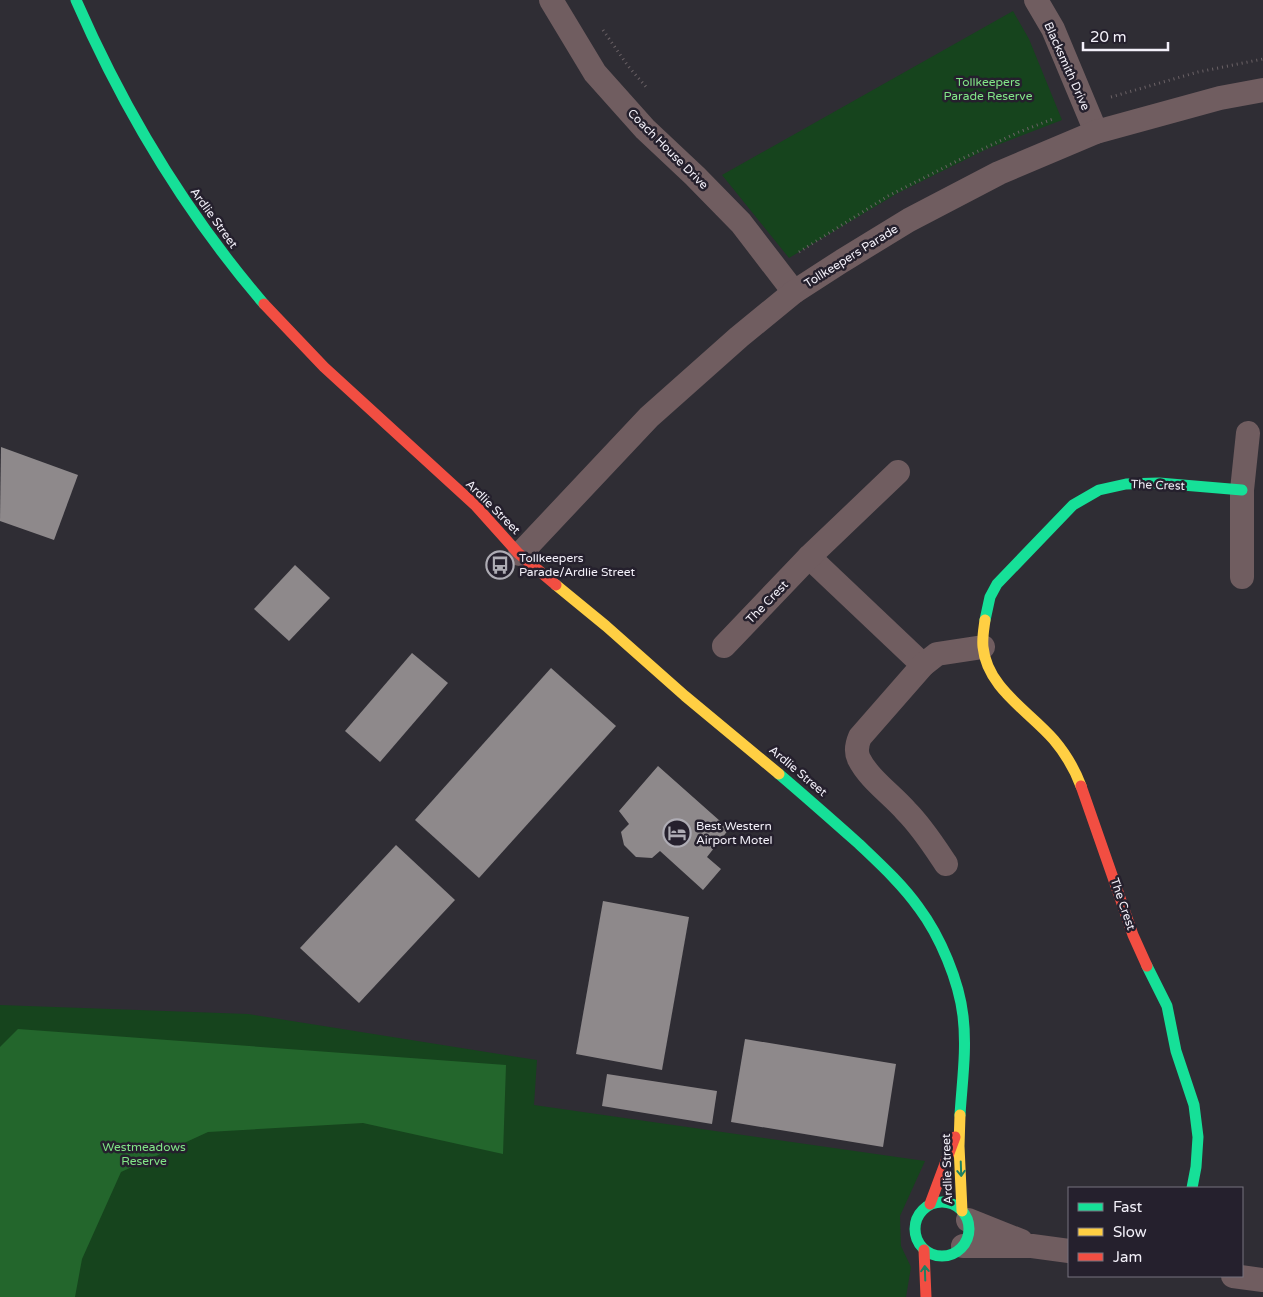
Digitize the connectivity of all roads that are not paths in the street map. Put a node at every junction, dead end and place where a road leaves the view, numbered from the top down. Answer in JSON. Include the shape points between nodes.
{"nodes":[{"id":1,"x":76,"y":0,"type":"edge"},
{"id":2,"x":551,"y":0,"type":"edge"},
{"id":3,"x":1036,"y":0,"type":"edge"},
{"id":4,"x":1263,"y":90,"type":"edge"},
{"id":5,"x":1096,"y":132,"type":"junction"},
{"id":6,"x":794,"y":292,"type":"junction"},
{"id":7,"x":1248,"y":433,"type":"dead end"},
{"id":8,"x":898,"y":472,"type":"dead end"},
{"id":9,"x":1242,"y":490,"type":"junction"},
{"id":10,"x":520,"y":554,"type":"junction"},
{"id":11,"x":809,"y":557,"type":"junction"},
{"id":12,"x":1242,"y":577,"type":"dead end"},
{"id":13,"x":724,"y":646,"type":"dead end"},
{"id":14,"x":983,"y":647,"type":"junction"},
{"id":15,"x":923,"y":665,"type":"junction"},
{"id":16,"x":946,"y":864,"type":"dead end"},
{"id":17,"x":959,"y":1127,"type":"junction"},
{"id":18,"x":1192,"y":1187,"type":"edge"},
{"id":19,"x":930,"y":1204,"type":"junction"},
{"id":20,"x":965,"y":1216,"type":"junction"},
{"id":21,"x":1032,"y":1246,"type":"junction"},
{"id":22,"x":924,"y":1250,"type":"junction"},
{"id":23,"x":1068,"y":1251,"type":"edge"},
{"id":24,"x":953,"y":1255,"type":"junction"},
{"id":25,"x":1240,"y":1277,"type":"edge"},
{"id":26,"x":1263,"y":1280,"type":"edge"},
{"id":27,"x":926,"y":1297,"type":"edge"}],
"edges":[{"from":1,"to":10,"type":"street","name":"Ardlie Street","via":[[130,115],[211,239],[276,318],[338,381],[476,506]]},
{"from":2,"to":6,"type":"street","name":"Coach House Drive","via":[[595,73],[645,129],[741,223]]},
{"from":3,"to":5,"type":"street","name":"Blacksmith Drive","via":[[1052,29]]},
{"from":4,"to":5,"type":"street","name":"Tollkeepers Parade","via":[[1220,98]]},
{"from":5,"to":6,"type":"street","name":"Tollkeepers Parade","via":[[999,173],[909,220]]},
{"from":6,"to":10,"type":"street","name":"Tollkeepers Parade","via":[[650,417]]},
{"from":7,"to":9,"type":"street"},
{"from":8,"to":11,"type":"street","name":"The Crest"},
{"from":9,"to":12,"type":"street"},
{"from":9,"to":14,"type":"street","name":"The Crest","via":[[1159,483],[1126,484],[1099,490],[1073,505],[997,584],[985,618]]},
{"from":10,"to":17,"type":"street","name":"Ardlie Street","via":[[820,807],[907,893],[932,928],[960,1000],[964,1076]]},
{"from":11,"to":13,"type":"street","name":"The Crest"},
{"from":11,"to":15,"type":"street"},
{"from":14,"to":15,"type":"street","via":[[937,654]]},
{"from":14,"to":18,"type":"street","name":"The Crest","via":[[989,668],[1001,688],[1054,740],[1077,775],[1090,807],[1142,957],[1167,1006],[1176,1051],[1194,1105],[1198,1137]]},
{"from":15,"to":16,"type":"street","via":[[860,737],[856,751],[870,774],[908,812]]},
{"from":17,"to":19,"type":"street","name":"Ardlie Street"},
{"from":17,"to":20,"type":"street","name":"Ardlie Street","one_way":true},
{"from":19,"to":20,"type":"street","via":[[947,1202],[956,1205]]},
{"from":19,"to":22,"type":"street","via":[[915,1222],[916,1237]]},
{"from":20,"to":21,"type":"street"},
{"from":20,"to":24,"type":"street","via":[[968,1238]]},
{"from":21,"to":23,"type":"street"},
{"from":21,"to":24,"type":"street"},
{"from":22,"to":24,"type":"street","via":[[931,1255]]},
{"from":27,"to":22,"type":"street","one_way":true},
{"from":25,"to":26,"type":"street"}]}
